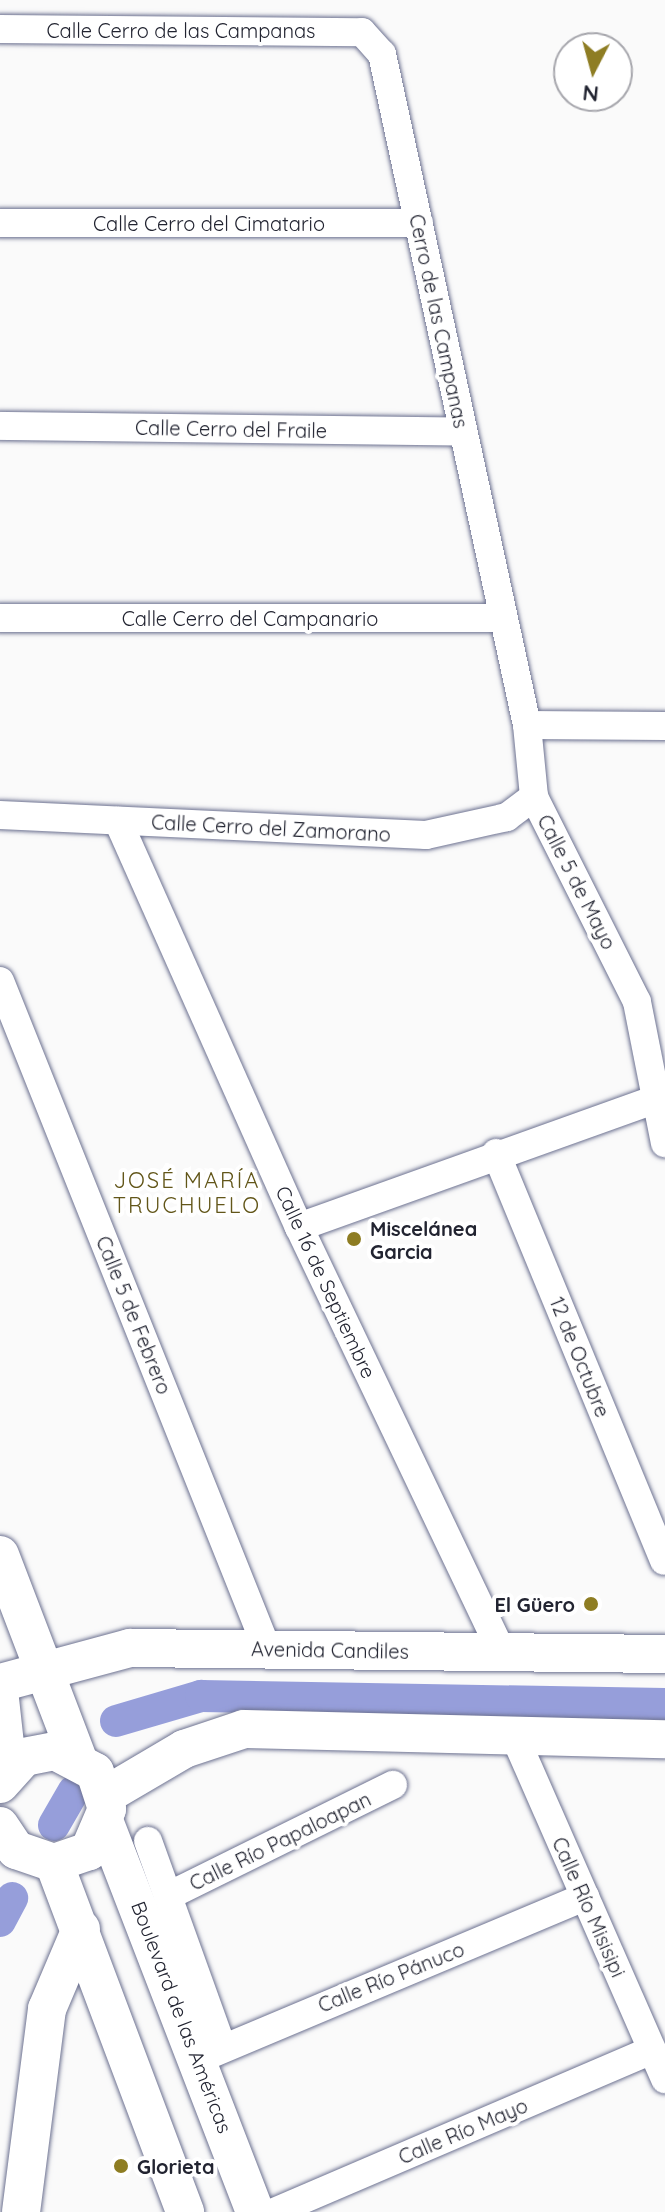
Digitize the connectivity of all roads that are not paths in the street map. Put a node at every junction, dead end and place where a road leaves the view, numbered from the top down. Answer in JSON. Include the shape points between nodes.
{"nodes":[{"id":1,"x":0,"y":29,"type":"edge"},
{"id":2,"x":362,"y":32,"type":"joint"},
{"id":3,"x":0,"y":223,"type":"edge"},
{"id":4,"x":419,"y":223,"type":"junction"},
{"id":5,"x":0,"y":426,"type":"edge"},
{"id":6,"x":463,"y":432,"type":"junction"},
{"id":7,"x":0,"y":618,"type":"edge"},
{"id":8,"x":500,"y":618,"type":"junction"},
{"id":9,"x":527,"y":725,"type":"junction"},
{"id":10,"x":665,"y":726,"type":"edge"},
{"id":11,"x":534,"y":797,"type":"junction"},
{"id":12,"x":0,"y":815,"type":"edge"},
{"id":13,"x":118,"y":821,"type":"junction"},
{"id":14,"x":0,"y":981,"type":"edge"},
{"id":15,"x":656,"y":1099,"type":"junction"},
{"id":16,"x":665,"y":1143,"type":"edge"},
{"id":17,"x":496,"y":1153,"type":"junction"},
{"id":18,"x":299,"y":1227,"type":"junction"},
{"id":19,"x":665,"y":1523,"type":"edge"},
{"id":20,"x":0,"y":1555,"type":"edge"},
{"id":21,"x":665,"y":1563,"type":"edge"},
{"id":22,"x":267,"y":1649,"type":"junction"},
{"id":23,"x":501,"y":1651,"type":"junction"},
{"id":24,"x":665,"y":1654,"type":"edge"},
{"id":25,"x":44,"y":1666,"type":"junction"},
{"id":26,"x":0,"y":1683,"type":"edge"},
{"id":27,"x":0,"y":1699,"type":"edge"},
{"id":28,"x":514,"y":1735,"type":"junction"},
{"id":29,"x":665,"y":1739,"type":"edge"},
{"id":30,"x":78,"y":1759,"type":"junction"},
{"id":31,"x":4,"y":1778,"type":"edge"},
{"id":32,"x":393,"y":1785,"type":"dead end"},
{"id":33,"x":106,"y":1809,"type":"junction"},
{"id":34,"x":148,"y":1841,"type":"dead end"},
{"id":35,"x":5,"y":1843,"type":"edge"},
{"id":36,"x":54,"y":1863,"type":"junction"},
{"id":37,"x":168,"y":1896,"type":"junction"},
{"id":38,"x":585,"y":1897,"type":"junction"},
{"id":39,"x":81,"y":1929,"type":"junction"},
{"id":40,"x":652,"y":2050,"type":"junction"},
{"id":41,"x":210,"y":2052,"type":"junction"},
{"id":42,"x":665,"y":2079,"type":"edge"},
{"id":43,"x":21,"y":2212,"type":"edge"},
{"id":44,"x":185,"y":2212,"type":"edge"},
{"id":45,"x":255,"y":2212,"type":"edge"},
{"id":46,"x":274,"y":2212,"type":"edge"}],
"edges":[{"from":1,"to":2,"type":"street","name":"Calle Cerro de las Campanas"},
{"from":2,"to":4,"type":"street","name":"Cerro de las Campanas","via":[[382,54]]},
{"from":3,"to":4,"type":"street","name":"Calle Cerro del Cimatario"},
{"from":4,"to":6,"type":"street","name":"Cerro de las Campanas"},
{"from":5,"to":6,"type":"street","name":"Calle Cerro del Fraile"},
{"from":6,"to":8,"type":"street","name":"Cerro de las Campanas"},
{"from":7,"to":8,"type":"street","name":"Calle Cerro del Campanario"},
{"from":8,"to":9,"type":"street","name":"Calle 5 de Mayo"},
{"from":9,"to":10,"type":"street"},
{"from":9,"to":11,"type":"street","name":"Calle 5 de Mayo"},
{"from":11,"to":13,"type":"street","name":"Calle Cerro del Zamorano","via":[[507,817],[426,835]]},
{"from":11,"to":15,"type":"street","name":"Calle 5 de Mayo","via":[[637,1002]]},
{"from":12,"to":13,"type":"street","name":"Calle Cerro del Zamorano"},
{"from":13,"to":18,"type":"street","name":"Calle 16 de Septiembre"},
{"from":14,"to":22,"type":"street","name":"Calle 5 de Febrero"},
{"from":15,"to":16,"type":"street","name":"Calle 5 de Mayo"},
{"from":15,"to":17,"type":"street"},
{"from":17,"to":18,"type":"street"},
{"from":17,"to":21,"type":"street","name":"12 de Octubre"},
{"from":18,"to":23,"type":"street","name":"Calle 16 de Septiembre"},
{"from":19,"to":21,"type":"street"},
{"from":20,"to":25,"type":"main road"},
{"from":22,"to":23,"type":"main road","name":"Avenida Candiles"},
{"from":22,"to":25,"type":"main road","name":"Avenida Candiles","via":[[130,1648]]},
{"from":23,"to":24,"type":"main road","name":"Avenida Candiles"},
{"from":25,"to":26,"type":"main road","name":"Avenida Candiles"},
{"from":25,"to":30,"type":"main road"},
{"from":27,"to":31,"type":"main road"},
{"from":28,"to":29,"type":"main road"},
{"from":28,"to":33,"type":"main road","via":[[244,1729],[184,1749]]},
{"from":28,"to":38,"type":"street","name":"Calle Río Misisipi"},
{"from":30,"to":31,"type":"main road","via":[[40,1753]]},
{"from":30,"to":33,"type":"main road","name":"Boulevard de las Américas"},
{"from":32,"to":37,"type":"street","name":"Calle Río Papaloapan"},
{"from":33,"to":36,"type":"main road","via":[[89,1851]]},
{"from":33,"to":41,"type":"main road","name":"Boulevard de las Américas"},
{"from":34,"to":37,"type":"street","name":"Boulevard de las Américas"},
{"from":35,"to":36,"type":"main road"},
{"from":36,"to":39,"type":"main road"},
{"from":37,"to":41,"type":"street","name":"Boulevard de las Américas"},
{"from":38,"to":40,"type":"street","name":"Calle Río Misisipi"},
{"from":38,"to":41,"type":"street","name":"Calle Río Pánuco"},
{"from":39,"to":43,"type":"main road","via":[[47,2009]]},
{"from":39,"to":44,"type":"main road"},
{"from":40,"to":42,"type":"street","name":"Calle Río Misisipi"},
{"from":40,"to":46,"type":"street","name":"Calle Río Mayo"},
{"from":41,"to":45,"type":"main road","name":"Boulevard de las Américas"}]}
